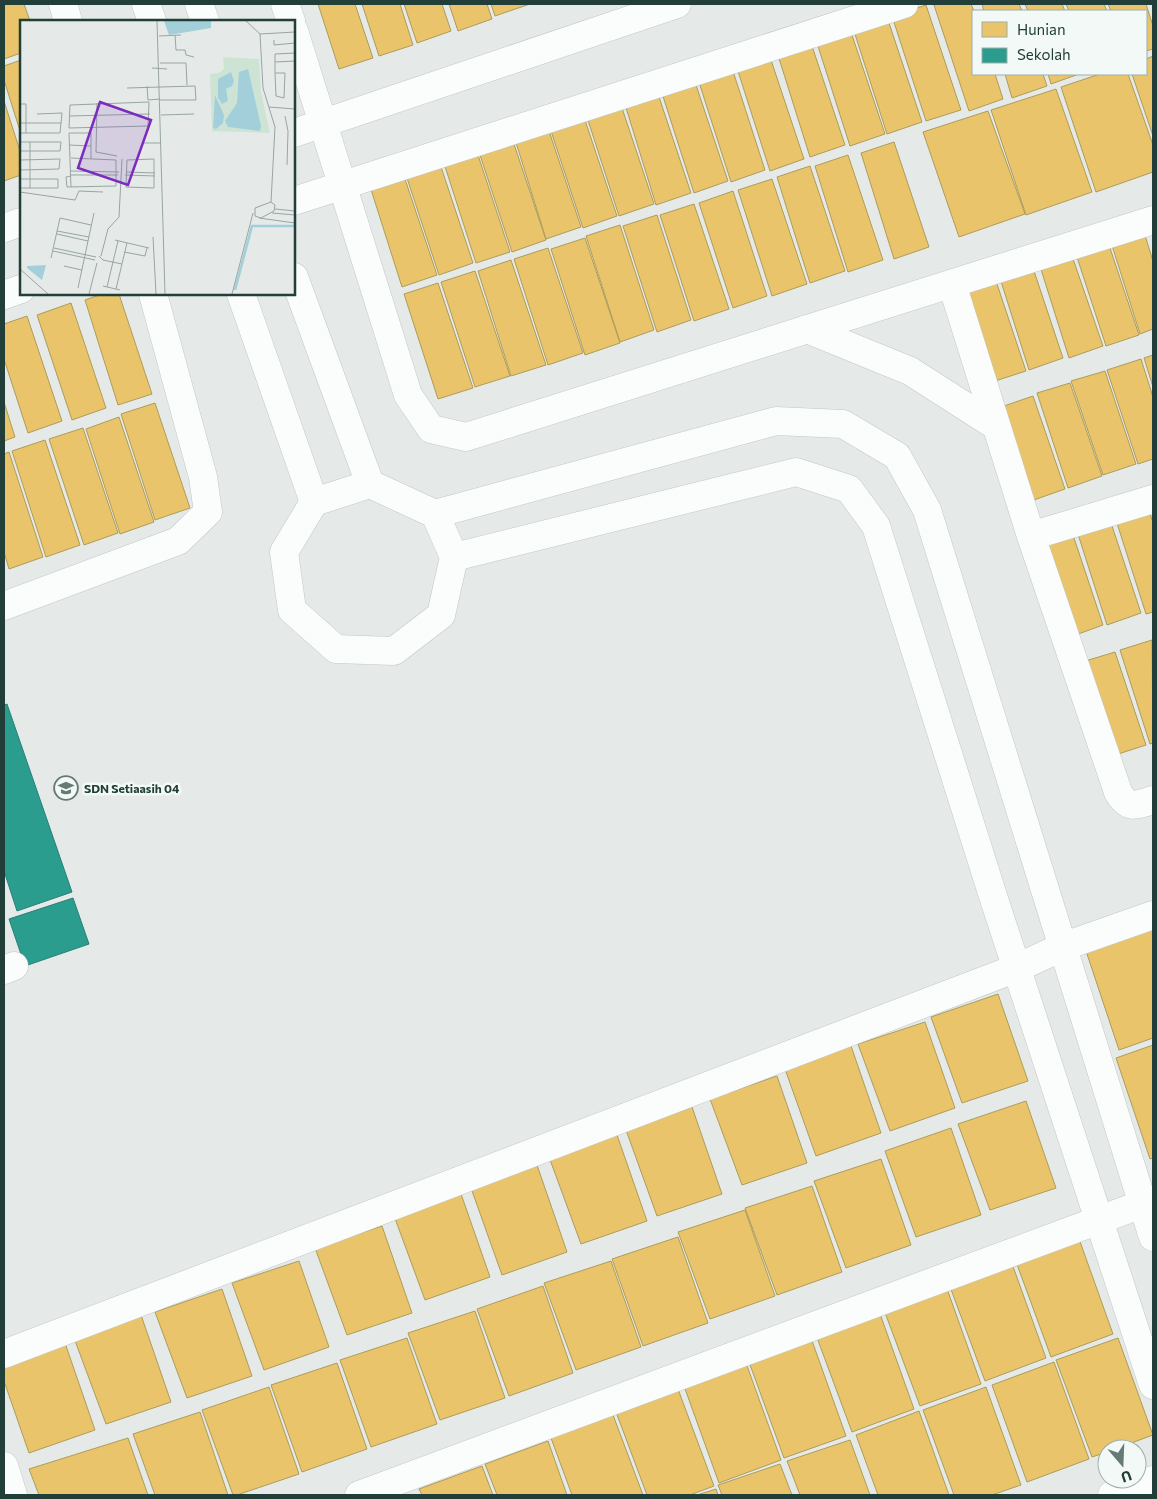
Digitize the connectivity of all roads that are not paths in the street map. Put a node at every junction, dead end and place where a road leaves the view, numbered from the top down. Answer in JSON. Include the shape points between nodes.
{"nodes":[{"id":1,"x":63,"y":4,"type":"edge"},
{"id":2,"x":146,"y":4,"type":"edge"},
{"id":3,"x":199,"y":4,"type":"edge"},
{"id":4,"x":285,"y":4,"type":"edge"},
{"id":5,"x":677,"y":4,"type":"edge"},
{"id":6,"x":904,"y":4,"type":"edge"},
{"id":7,"x":68,"y":20,"type":"edge"},
{"id":8,"x":152,"y":20,"type":"edge"},
{"id":9,"x":205,"y":20,"type":"edge"},
{"id":10,"x":291,"y":20,"type":"edge"},
{"id":11,"x":295,"y":33,"type":"edge"},
{"id":12,"x":323,"y":124,"type":"junction"},
{"id":13,"x":295,"y":133,"type":"edge"},
{"id":14,"x":342,"y":185,"type":"junction"},
{"id":15,"x":295,"y":201,"type":"edge"},
{"id":16,"x":1153,"y":220,"type":"edge"},
{"id":17,"x":20,"y":222,"type":"edge"},
{"id":18,"x":4,"y":228,"type":"edge"},
{"id":19,"x":295,"y":279,"type":"edge"},
{"id":20,"x":952,"y":284,"type":"junction"},
{"id":21,"x":20,"y":289,"type":"edge"},
{"id":22,"x":4,"y":295,"type":"edge"},
{"id":23,"x":153,"y":295,"type":"edge"},
{"id":24,"x":241,"y":295,"type":"edge"},
{"id":25,"x":807,"y":329,"type":"junction"},
{"id":26,"x":996,"y":426,"type":"junction"},
{"id":27,"x":370,"y":484,"type":"junction"},
{"id":28,"x":1153,"y":499,"type":"edge"},
{"id":29,"x":314,"y":502,"type":"junction"},
{"id":30,"x":435,"y":514,"type":"junction"},
{"id":31,"x":1031,"y":536,"type":"junction"},
{"id":32,"x":454,"y":557,"type":"junction"},
{"id":33,"x":4,"y":606,"type":"edge"},
{"id":34,"x":1153,"y":800,"type":"edge"},
{"id":35,"x":1153,"y":916,"type":"edge"},
{"id":36,"x":1062,"y":947,"type":"junction"},
{"id":37,"x":1017,"y":968,"type":"junction"},
{"id":38,"x":1148,"y":1202,"type":"edge"},
{"id":39,"x":1100,"y":1220,"type":"junction"},
{"id":40,"x":1153,"y":1237,"type":"edge"},
{"id":41,"x":4,"y":1354,"type":"edge"},
{"id":42,"x":1153,"y":1385,"type":"edge"},
{"id":43,"x":4,"y":1466,"type":"edge"},
{"id":44,"x":1153,"y":1480,"type":"edge"},
{"id":45,"x":13,"y":1495,"type":"edge"},
{"id":46,"x":359,"y":1495,"type":"edge"},
{"id":47,"x":1112,"y":1495,"type":"edge"}],
"edges":[{"from":1,"to":7,"type":"street"},
{"from":2,"to":8,"type":"street"},
{"from":3,"to":9,"type":"street"},
{"from":4,"to":10,"type":"street"},
{"from":5,"to":12,"type":"street"},
{"from":6,"to":14,"type":"street"},
{"from":11,"to":12,"type":"street"},
{"from":12,"to":13,"type":"street"},
{"from":12,"to":14,"type":"street"},
{"from":14,"to":15,"type":"street"},
{"from":14,"to":25,"type":"street","via":[[408,395],[431,429],[466,437]]},
{"from":16,"to":20,"type":"street"},
{"from":17,"to":18,"type":"street"},
{"from":19,"to":27,"type":"street"},
{"from":20,"to":25,"type":"street"},
{"from":20,"to":26,"type":"street"},
{"from":21,"to":22,"type":"street"},
{"from":23,"to":33,"type":"street","via":[[203,477],[208,512],[178,541]]},
{"from":24,"to":29,"type":"street"},
{"from":25,"to":26,"type":"street","via":[[910,371]]},
{"from":26,"to":31,"type":"street"},
{"from":27,"to":29,"type":"street"},
{"from":27,"to":30,"type":"street"},
{"from":28,"to":31,"type":"street"},
{"from":29,"to":32,"type":"street","via":[[284,552],[292,610],[336,649],[394,651],[441,615]]},
{"from":30,"to":32,"type":"street"},
{"from":30,"to":36,"type":"street","via":[[776,421],[843,424],[897,456],[927,510]]},
{"from":31,"to":34,"type":"street","via":[[1118,792],[1124,802],[1134,806]]},
{"from":32,"to":37,"type":"street","via":[[796,472],[848,489],[876,526]]},
{"from":35,"to":36,"type":"street"},
{"from":36,"to":37,"type":"street"},
{"from":36,"to":38,"type":"street"},
{"from":37,"to":39,"type":"street"},
{"from":37,"to":41,"type":"street"},
{"from":38,"to":39,"type":"street"},
{"from":38,"to":40,"type":"street"},
{"from":39,"to":42,"type":"street"},
{"from":39,"to":46,"type":"street"},
{"from":43,"to":45,"type":"street"},
{"from":44,"to":47,"type":"street"}]}
